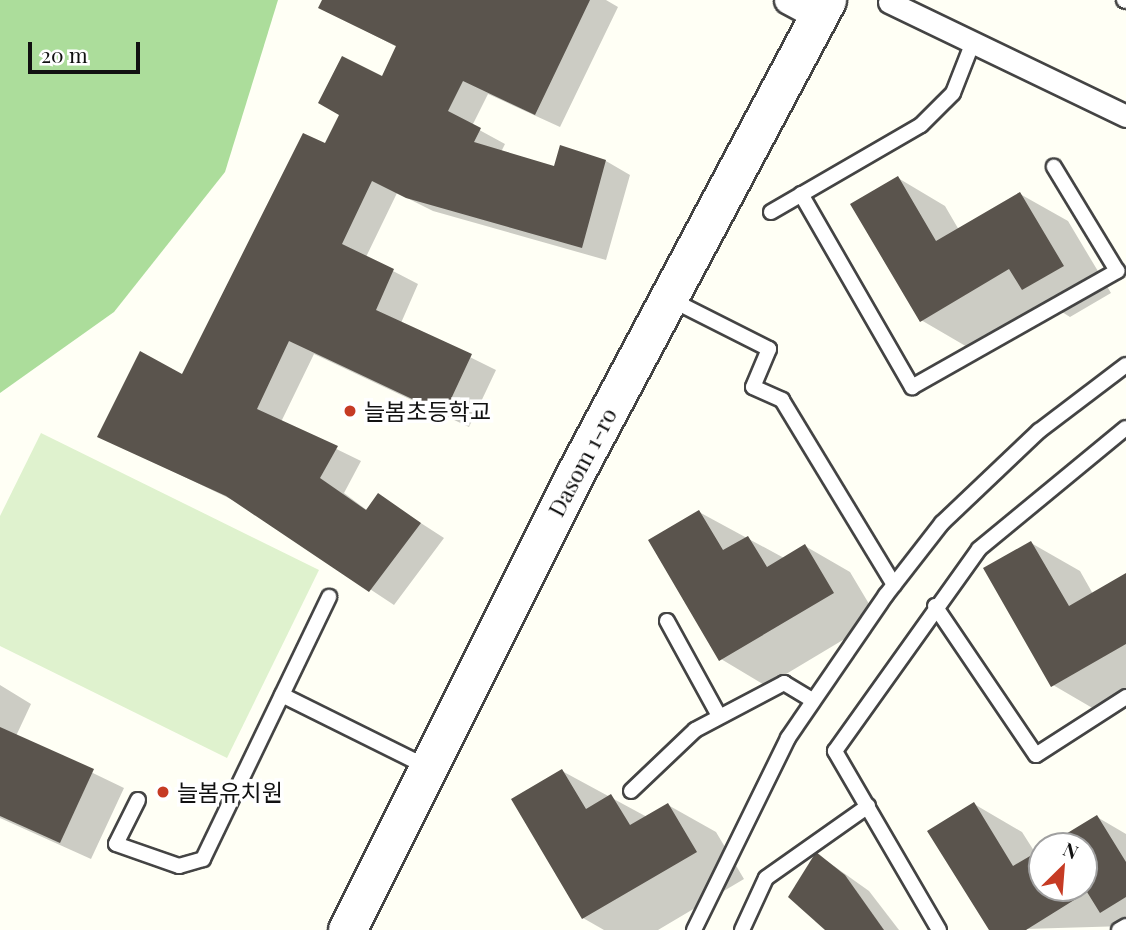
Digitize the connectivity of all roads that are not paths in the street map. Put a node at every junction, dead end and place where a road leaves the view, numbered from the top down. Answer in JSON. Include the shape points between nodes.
{"nodes":[{"id":1,"x":889,"y":2,"type":"dead end"},
{"id":2,"x":812,"y":5,"type":"edge"},
{"id":3,"x":973,"y":43,"type":"junction"},
{"id":4,"x":1126,"y":116,"type":"edge"},
{"id":5,"x":1054,"y":167,"type":"dead end"},
{"id":6,"x":801,"y":194,"type":"junction"},
{"id":7,"x":771,"y":212,"type":"dead end"},
{"id":8,"x":669,"y":298,"type":"junction"},
{"id":9,"x":1126,"y":365,"type":"edge"},
{"id":10,"x":1126,"y":428,"type":"edge"},
{"id":11,"x":894,"y":584,"type":"junction"},
{"id":12,"x":330,"y":597,"type":"dead end"},
{"id":13,"x":934,"y":606,"type":"junction"},
{"id":14,"x":667,"y":621,"type":"dead end"},
{"id":15,"x":282,"y":695,"type":"junction"},
{"id":16,"x":1126,"y":697,"type":"edge"},
{"id":17,"x":811,"y":699,"type":"junction"},
{"id":18,"x":719,"y":716,"type":"junction"},
{"id":19,"x":428,"y":767,"type":"junction"},
{"id":20,"x":631,"y":791,"type":"dead end"},
{"id":21,"x":138,"y":800,"type":"dead end"},
{"id":22,"x":868,"y":806,"type":"junction"},
{"id":23,"x":1126,"y":926,"type":"edge"},
{"id":24,"x":347,"y":930,"type":"edge"},
{"id":25,"x":694,"y":930,"type":"edge"},
{"id":26,"x":742,"y":930,"type":"edge"},
{"id":27,"x":939,"y":930,"type":"edge"},
{"id":28,"x":1119,"y":930,"type":"edge"}],
"edges":[{"from":1,"to":3,"type":"street"},
{"from":2,"to":8,"type":"street","name":"Dasom 1-ro"},
{"from":3,"to":4,"type":"street"},
{"from":3,"to":6,"type":"lane","via":[[953,93],[921,125]]},
{"from":5,"to":6,"type":"lane","via":[[1117,271],[912,387]]},
{"from":6,"to":7,"type":"lane"},
{"from":8,"to":11,"type":"lane","via":[[769,349],[753,387],[782,400]]},
{"from":8,"to":19,"type":"street","name":"Dasom 1-ro"},
{"from":9,"to":11,"type":"lane","via":[[1039,430],[942,523]]},
{"from":10,"to":13,"type":"lane","via":[[979,548]]},
{"from":11,"to":17,"type":"lane"},
{"from":12,"to":15,"type":"lane"},
{"from":13,"to":16,"type":"lane","via":[[1036,755]]},
{"from":13,"to":22,"type":"lane","via":[[835,751]]},
{"from":14,"to":18,"type":"lane"},
{"from":15,"to":19,"type":"lane"},
{"from":15,"to":21,"type":"lane","via":[[203,859],[179,866],[116,844]]},
{"from":17,"to":18,"type":"lane","via":[[784,683]]},
{"from":17,"to":25,"type":"lane"},
{"from":18,"to":20,"type":"lane","via":[[695,730]]},
{"from":19,"to":24,"type":"street","name":"Dasom 1-ro"},
{"from":22,"to":26,"type":"lane","via":[[766,878]]},
{"from":22,"to":27,"type":"lane"},
{"from":23,"to":28,"type":"lane"}]}
